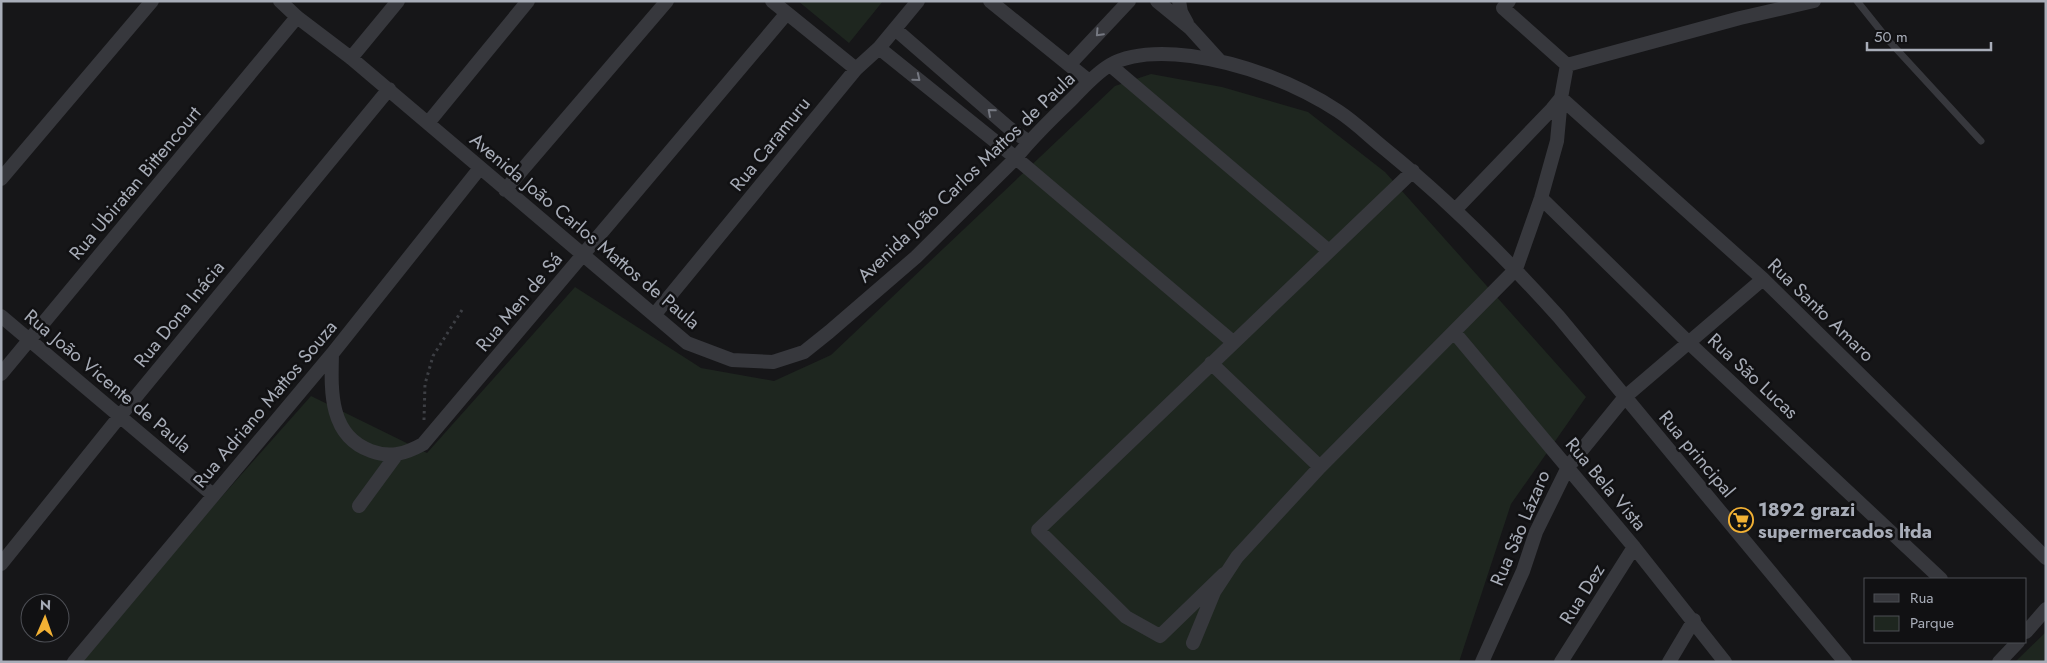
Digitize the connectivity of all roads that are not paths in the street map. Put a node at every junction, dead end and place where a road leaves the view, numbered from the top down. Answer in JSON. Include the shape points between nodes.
{"nodes":[{"id":1,"x":152,"y":1,"type":"edge"},
{"id":2,"x":280,"y":1,"type":"edge"},
{"id":3,"x":398,"y":1,"type":"edge"},
{"id":4,"x":528,"y":1,"type":"edge"},
{"id":5,"x":667,"y":1,"type":"edge"},
{"id":6,"x":772,"y":1,"type":"edge"},
{"id":7,"x":918,"y":1,"type":"edge"},
{"id":8,"x":990,"y":1,"type":"edge"},
{"id":9,"x":1129,"y":1,"type":"edge"},
{"id":10,"x":1157,"y":1,"type":"edge"},
{"id":11,"x":1179,"y":1,"type":"edge"},
{"id":12,"x":1814,"y":1,"type":"edge"},
{"id":13,"x":1858,"y":1,"type":"edge"},
{"id":14,"x":1502,"y":4,"type":"edge"},
{"id":15,"x":787,"y":14,"type":"junction"},
{"id":16,"x":297,"y":17,"type":"junction"},
{"id":17,"x":1190,"y":28,"type":"junction"},
{"id":18,"x":895,"y":29,"type":"junction"},
{"id":19,"x":878,"y":48,"type":"junction"},
{"id":20,"x":351,"y":58,"type":"junction"},
{"id":21,"x":1218,"y":60,"type":"junction"},
{"id":22,"x":1069,"y":65,"type":"junction"},
{"id":23,"x":1110,"y":65,"type":"junction"},
{"id":24,"x":1567,"y":65,"type":"junction"},
{"id":25,"x":856,"y":69,"type":"junction"},
{"id":26,"x":1090,"y":81,"type":"junction"},
{"id":27,"x":389,"y":89,"type":"junction"},
{"id":28,"x":1561,"y":98,"type":"junction"},
{"id":29,"x":428,"y":123,"type":"junction"},
{"id":30,"x":1981,"y":141,"type":"dead end"},
{"id":31,"x":1028,"y":142,"type":"junction"},
{"id":32,"x":1016,"y":158,"type":"junction"},
{"id":33,"x":480,"y":168,"type":"junction"},
{"id":34,"x":1413,"y":171,"type":"junction"},
{"id":35,"x":1,"y":179,"type":"edge"},
{"id":36,"x":505,"y":190,"type":"junction"},
{"id":37,"x":1541,"y":198,"type":"junction"},
{"id":38,"x":1455,"y":210,"type":"junction"},
{"id":39,"x":1329,"y":251,"type":"junction"},
{"id":40,"x":584,"y":255,"type":"junction"},
{"id":41,"x":1516,"y":269,"type":"junction"},
{"id":42,"x":1763,"y":279,"type":"junction"},
{"id":43,"x":655,"y":314,"type":"junction"},
{"id":44,"x":1,"y":316,"type":"edge"},
{"id":45,"x":1454,"y":332,"type":"junction"},
{"id":46,"x":31,"y":339,"type":"junction"},
{"id":47,"x":1232,"y":342,"type":"junction"},
{"id":48,"x":1688,"y":342,"type":"junction"},
{"id":49,"x":332,"y":354,"type":"junction"},
{"id":50,"x":1211,"y":363,"type":"junction"},
{"id":51,"x":1,"y":374,"type":"edge"},
{"id":52,"x":1624,"y":397,"type":"junction"},
{"id":53,"x":120,"y":416,"type":"junction"},
{"id":54,"x":397,"y":454,"type":"junction"},
{"id":55,"x":1320,"y":466,"type":"junction"},
{"id":56,"x":1568,"y":467,"type":"junction"},
{"id":57,"x":214,"y":495,"type":"junction"},
{"id":58,"x":359,"y":506,"type":"dead end"},
{"id":59,"x":1634,"y":547,"type":"junction"},
{"id":60,"x":2046,"y":558,"type":"edge"},
{"id":61,"x":1,"y":564,"type":"edge"},
{"id":62,"x":1224,"y":574,"type":"junction"},
{"id":63,"x":1940,"y":578,"type":"edge"},
{"id":64,"x":2046,"y":609,"type":"edge"},
{"id":65,"x":1694,"y":620,"type":"junction"},
{"id":66,"x":2027,"y":631,"type":"edge"},
{"id":67,"x":1193,"y":643,"type":"dead end"},
{"id":68,"x":2013,"y":643,"type":"edge"},
{"id":69,"x":74,"y":662,"type":"edge"},
{"id":70,"x":1482,"y":662,"type":"edge"},
{"id":71,"x":1561,"y":662,"type":"edge"},
{"id":72,"x":1669,"y":662,"type":"edge"},
{"id":73,"x":1725,"y":662,"type":"edge"},
{"id":74,"x":1844,"y":662,"type":"edge"},
{"id":75,"x":1999,"y":662,"type":"edge"}],
"edges":[{"from":1,"to":35,"type":"street"},
{"from":2,"to":16,"type":"street","name":"Avenida João Carlos Mattos de Paula"},
{"from":3,"to":20,"type":"street"},
{"from":4,"to":29,"type":"street"},
{"from":5,"to":36,"type":"street"},
{"from":6,"to":15,"type":"street"},
{"from":7,"to":18,"type":"street","name":"Rua Caramuru"},
{"from":8,"to":22,"type":"street"},
{"from":9,"to":22,"type":"street","one_way":true},
{"from":10,"to":17,"type":"street"},
{"from":11,"to":17,"type":"street"},
{"from":12,"to":24,"type":"street"},
{"from":13,"to":30,"type":"lane","via":[[1889,41]]},
{"from":14,"to":24,"type":"street"},
{"from":15,"to":25,"type":"street"},
{"from":15,"to":40,"type":"street","name":"Rua Men de Sá"},
{"from":16,"to":20,"type":"street","name":"Avenida João Carlos Mattos de Paula"},
{"from":16,"to":46,"type":"street","name":"Rua Ubiratan Bittencourt"},
{"from":17,"to":21,"type":"street"},
{"from":18,"to":19,"type":"street","name":"Rua Caramuru"},
{"from":31,"to":18,"type":"street","one_way":true},
{"from":19,"to":25,"type":"street","name":"Rua Caramuru"},
{"from":19,"to":32,"type":"street","one_way":true},
{"from":20,"to":27,"type":"street","name":"Avenida João Carlos Mattos de Paula"},
{"from":21,"to":23,"type":"street","name":"Avenida João Carlos Mattos de Paula","via":[[1172,54],[1135,57]]},
{"from":21,"to":34,"type":"street","name":"Avenida João Carlos Mattos de Paula","via":[[1265,75],[1323,102]]},
{"from":22,"to":26,"type":"street"},
{"from":23,"to":26,"type":"street","name":"Avenida João Carlos Mattos de Paula"},
{"from":23,"to":39,"type":"street"},
{"from":24,"to":28,"type":"street"},
{"from":25,"to":43,"type":"street","name":"Rua Caramuru"},
{"from":26,"to":31,"type":"street","name":"Avenida João Carlos Mattos de Paula"},
{"from":27,"to":29,"type":"street","name":"Avenida João Carlos Mattos de Paula"},
{"from":27,"to":53,"type":"street","name":"Rua Dona Inácia"},
{"from":28,"to":37,"type":"street","via":[[1557,141]]},
{"from":28,"to":38,"type":"street"},
{"from":28,"to":42,"type":"street","name":"Rua Santo Amaro"},
{"from":29,"to":33,"type":"street","name":"Avenida João Carlos Mattos de Paula"},
{"from":31,"to":32,"type":"street","name":"Avenida João Carlos Mattos de Paula"},
{"from":32,"to":43,"type":"street","name":"Avenida João Carlos Mattos de Paula","via":[[916,257],[804,352],[773,362],[732,360],[688,343]]},
{"from":32,"to":47,"type":"street"},
{"from":33,"to":36,"type":"street","name":"Avenida João Carlos Mattos de Paula"},
{"from":33,"to":49,"type":"street","name":"Rua Adriano Mattos Souza"},
{"from":34,"to":38,"type":"street","name":"Rua principal"},
{"from":34,"to":39,"type":"street"},
{"from":36,"to":40,"type":"street","name":"Avenida João Carlos Mattos de Paula"},
{"from":37,"to":41,"type":"street"},
{"from":37,"to":48,"type":"street","name":"Rua São Lucas"},
{"from":38,"to":41,"type":"street","name":"Rua principal"},
{"from":39,"to":47,"type":"street"},
{"from":40,"to":43,"type":"street","name":"Avenida João Carlos Mattos de Paula"},
{"from":40,"to":54,"type":"street","name":"Rua Men de Sá","via":[[422,444]]},
{"from":41,"to":45,"type":"street"},
{"from":41,"to":52,"type":"street","name":"Rua principal"},
{"from":42,"to":48,"type":"street","name":"Rua São Lázaro"},
{"from":42,"to":60,"type":"street","name":"Rua Santo Amaro"},
{"from":44,"to":46,"type":"street","name":"Rua João Vicente de Paula"},
{"from":45,"to":55,"type":"street"},
{"from":45,"to":56,"type":"street","name":"Rua Bela Vista"},
{"from":46,"to":51,"type":"street","name":"Rua Ubiratan Bittencourt"},
{"from":46,"to":53,"type":"street","name":"Rua João Vicente de Paula"},
{"from":47,"to":50,"type":"street"},
{"from":48,"to":52,"type":"street","name":"Rua São Lázaro"},
{"from":48,"to":63,"type":"street","name":"Rua São Lucas"},
{"from":49,"to":54,"type":"street","name":"Rua Men de Sá","via":[[331,390],[339,423],[354,443],[382,455]]},
{"from":49,"to":57,"type":"street","name":"Rua Adriano Mattos Souza"},
{"from":50,"to":55,"type":"street"},
{"from":50,"to":62,"type":"street","via":[[1038,530],[1126,617],[1160,636]]},
{"from":52,"to":56,"type":"street","name":"Rua São Lázaro"},
{"from":52,"to":74,"type":"street","name":"Rua principal"},
{"from":53,"to":57,"type":"street","name":"Rua João Vicente de Paula"},
{"from":53,"to":61,"type":"street","name":"Rua Dona Inácia"},
{"from":54,"to":58,"type":"street"},
{"from":55,"to":62,"type":"street"},
{"from":56,"to":59,"type":"street","name":"Rua Bela Vista"},
{"from":56,"to":70,"type":"street","name":"Rua São Lázaro","via":[[1536,532]]},
{"from":57,"to":69,"type":"street","name":"Rua Adriano Mattos Souza"},
{"from":59,"to":65,"type":"street","name":"Rua Bela Vista"},
{"from":59,"to":71,"type":"street","name":"Rua Dez"},
{"from":62,"to":67,"type":"street"},
{"from":64,"to":66,"type":"street"},
{"from":65,"to":72,"type":"street"},
{"from":65,"to":73,"type":"street","name":"Rua Bela Vista"},
{"from":68,"to":75,"type":"street"}]}
